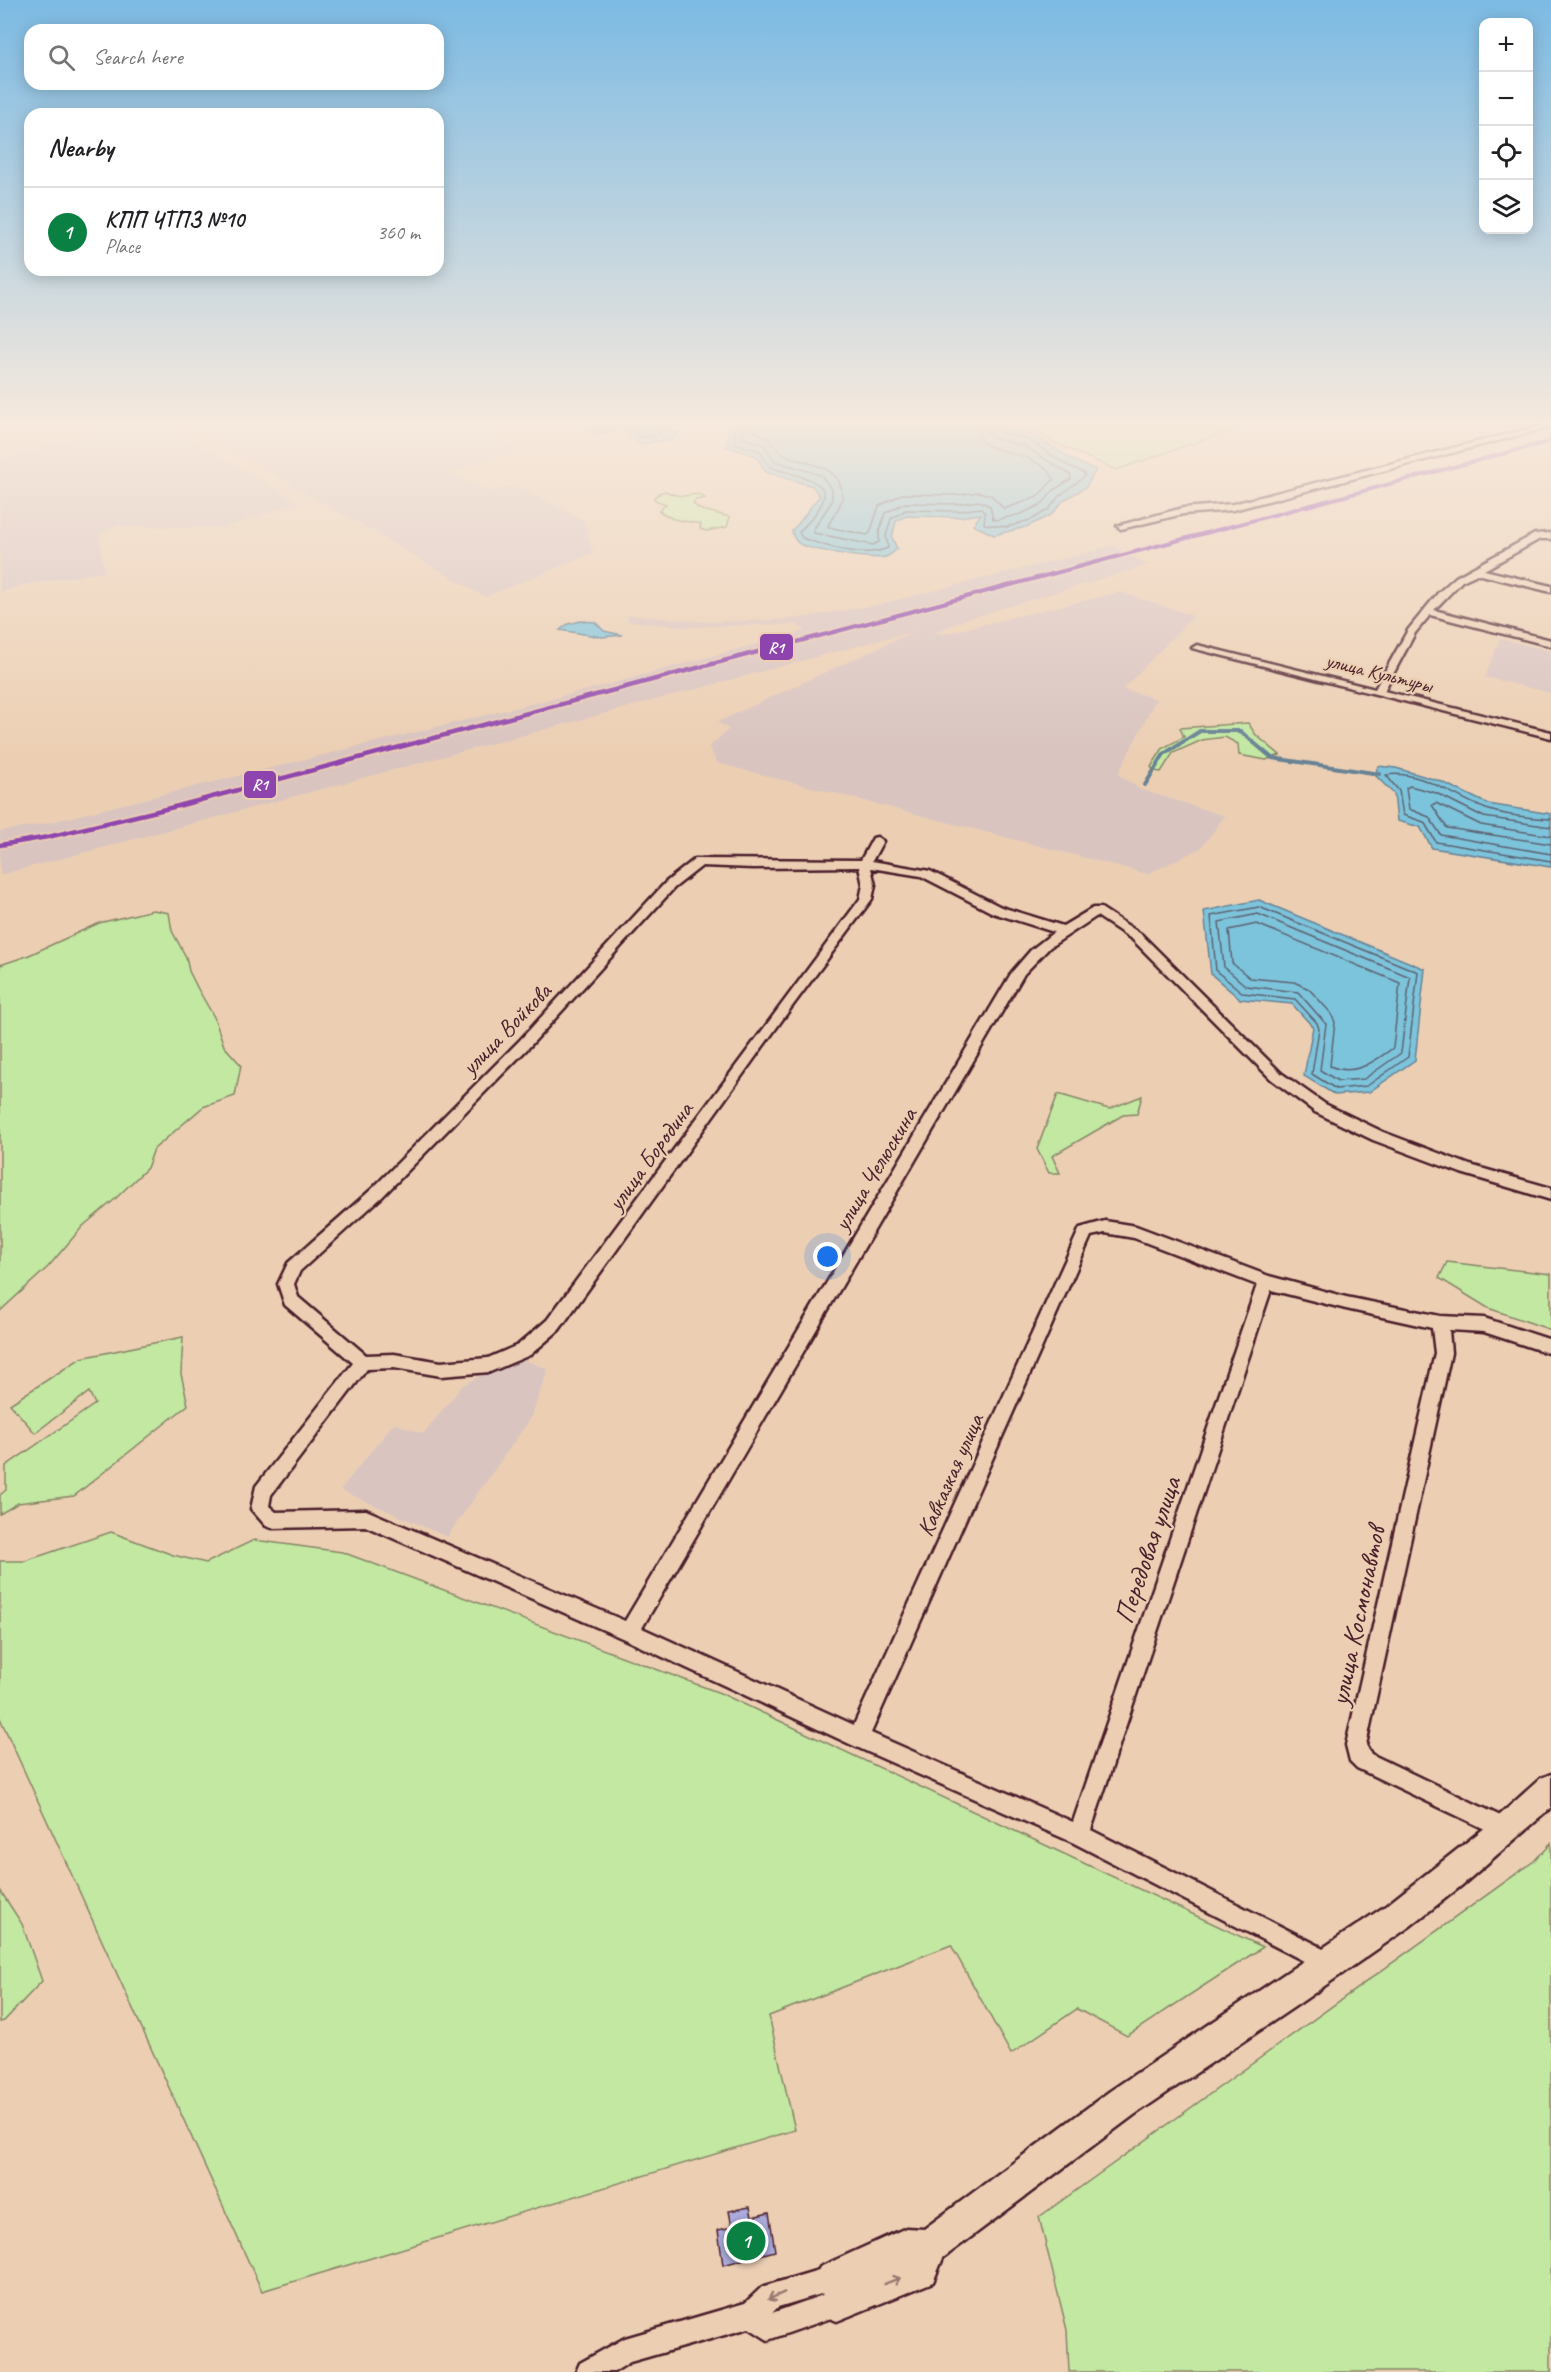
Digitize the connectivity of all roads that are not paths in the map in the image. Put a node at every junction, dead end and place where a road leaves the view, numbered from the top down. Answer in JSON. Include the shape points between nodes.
{"nodes":[{"id":1,"x":1551,"y":536,"type":"edge"},
{"id":2,"x":1478,"y":571,"type":"junction"},
{"id":3,"x":1551,"y":589,"type":"edge"},
{"id":4,"x":1428,"y":612,"type":"junction"},
{"id":5,"x":1551,"y":643,"type":"edge"},
{"id":6,"x":1197,"y":648,"type":"dead end"},
{"id":7,"x":1378,"y":691,"type":"junction"},
{"id":8,"x":1551,"y":735,"type":"edge"},
{"id":9,"x":877,"y":841,"type":"dead end"},
{"id":10,"x":864,"y":865,"type":"junction"},
{"id":11,"x":1063,"y":930,"type":"junction"},
{"id":12,"x":1551,"y":1194,"type":"edge"},
{"id":13,"x":1266,"y":1282,"type":"junction"},
{"id":14,"x":1440,"y":1323,"type":"junction"},
{"id":15,"x":1551,"y":1347,"type":"edge"},
{"id":16,"x":363,"y":1362,"type":"junction"},
{"id":17,"x":629,"y":1632,"type":"junction"},
{"id":18,"x":859,"y":1738,"type":"junction"},
{"id":19,"x":1551,"y":1788,"type":"edge"},
{"id":20,"x":1508,"y":1830,"type":"junction"},
{"id":21,"x":1079,"y":1835,"type":"junction"},
{"id":22,"x":1331,"y":1965,"type":"junction"},
{"id":23,"x":835,"y":2291,"type":"joint"},
{"id":24,"x":589,"y":2372,"type":"edge"}],
"edges":[{"from":1,"to":2,"type":"street","via":[[1526,542]]},
{"from":2,"to":3,"type":"street"},
{"from":2,"to":4,"type":"street","via":[[1459,579]]},
{"from":4,"to":5,"type":"street"},
{"from":4,"to":7,"type":"street","via":[[1411,632]]},
{"from":6,"to":7,"type":"street","name":"улица Культуры"},
{"from":7,"to":8,"type":"street","name":"улица Культуры"},
{"from":9,"to":10,"type":"street"},
{"from":10,"to":11,"type":"street","via":[[932,875],[995,910]]},
{"from":10,"to":16,"type":"street","name":"улица Бородина","via":[[869,885],[866,899],[553,1325],[524,1350],[490,1365],[441,1369],[394,1361]]},
{"from":10,"to":16,"type":"street","name":"улица Войкова","via":[[699,862],[670,885],[525,1043],[377,1193],[294,1268],[286,1284],[291,1300]]},
{"from":11,"to":12,"type":"street","name":"улица Челюскина","via":[[1097,911],[1137,937],[1276,1076],[1320,1108],[1389,1141]]},
{"from":11,"to":17,"type":"street","name":"улица Челюскина","via":[[1042,945],[1019,972]]},
{"from":13,"to":14,"type":"street"},
{"from":13,"to":18,"type":"street","name":"Кавказкая улица","via":[[1136,1232],[1104,1227],[1085,1232]]},
{"from":13,"to":21,"type":"street","name":"Передовая улица"},
{"from":14,"to":15,"type":"street","via":[[1484,1325]]},
{"from":14,"to":20,"type":"street","name":"улица Космонавтов","via":[[1443,1353],[1357,1754],[1364,1761]]},
{"from":16,"to":17,"type":"street","via":[[262,1492],[260,1509],[272,1520],[366,1518]]},
{"from":17,"to":18,"type":"street"},
{"from":18,"to":21,"type":"street"},
{"from":19,"to":20,"type":"street"},
{"from":20,"to":22,"type":"street"},
{"from":21,"to":22,"type":"street"},
{"from":22,"to":23,"type":"street","via":[[1121,2104],[929,2247],[921,2270]]},
{"from":23,"to":24,"type":"street","via":[[768,2326],[752,2314],[625,2351]]}]}
